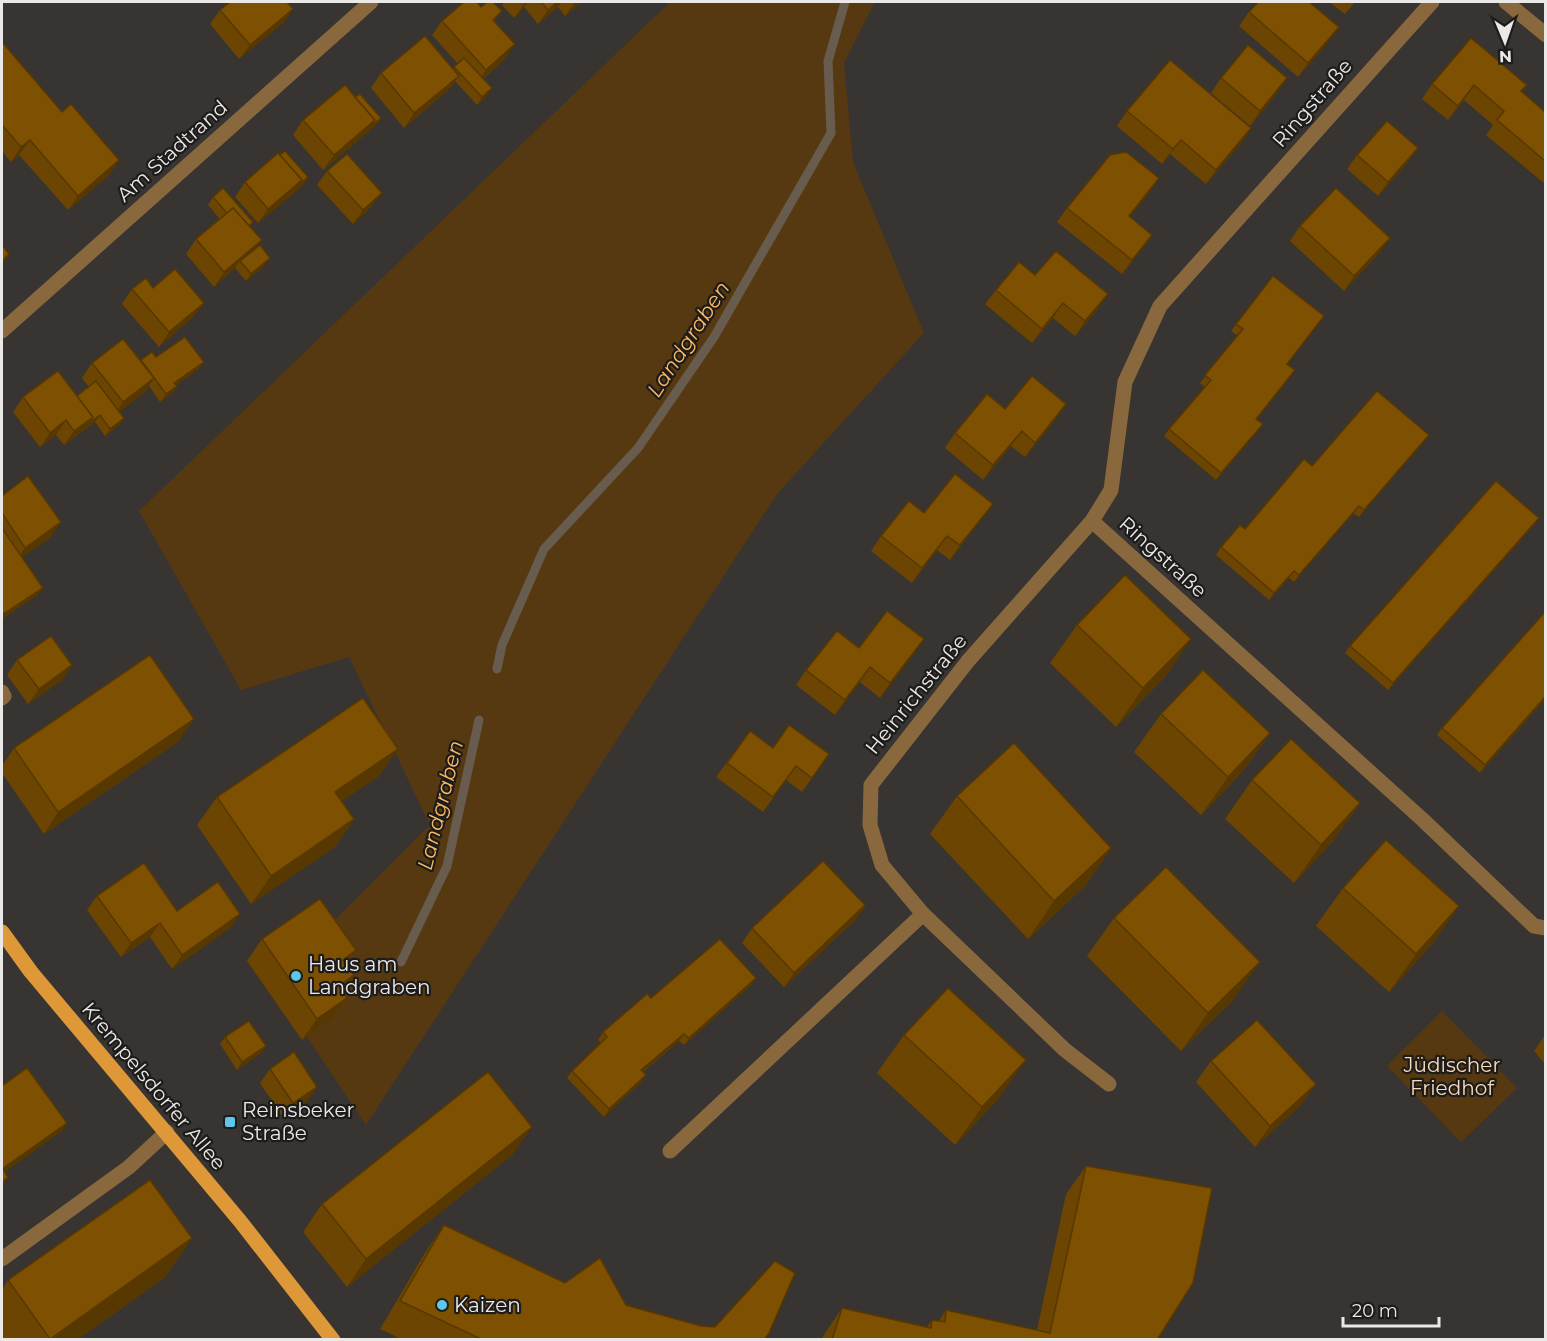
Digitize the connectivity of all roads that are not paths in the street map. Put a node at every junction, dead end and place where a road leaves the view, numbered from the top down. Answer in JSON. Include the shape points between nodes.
{"nodes":[{"id":1,"x":1432,"y":2,"type":"edge"},
{"id":2,"x":1506,"y":2,"type":"edge"},
{"id":3,"x":363,"y":4,"type":"edge"},
{"id":4,"x":1545,"y":35,"type":"edge"},
{"id":5,"x":2,"y":331,"type":"edge"},
{"id":6,"x":1092,"y":521,"type":"junction"},
{"id":7,"x":2,"y":692,"type":"edge"},
{"id":8,"x":2,"y":698,"type":"edge"},
{"id":9,"x":923,"y":914,"type":"junction"},
{"id":10,"x":1545,"y":928,"type":"edge"},
{"id":11,"x":2,"y":932,"type":"edge"},
{"id":12,"x":1109,"y":1084,"type":"dead end"},
{"id":13,"x":166,"y":1132,"type":"junction"},
{"id":14,"x":670,"y":1151,"type":"dead end"},
{"id":15,"x":2,"y":1259,"type":"edge"},
{"id":16,"x":333,"y":1340,"type":"edge"}],
"edges":[{"from":1,"to":6,"type":"street","name":"Ringstraße","via":[[1160,306],[1125,382],[1111,490]]},
{"from":2,"to":4,"type":"street"},
{"from":3,"to":5,"type":"street","name":"Am Stadtrand"},
{"from":6,"to":9,"type":"street","name":"Heinrichstraße","via":[[968,661],[871,785],[870,825],[882,865]]},
{"from":6,"to":10,"type":"street","name":"Ringstraße","via":[[1423,820],[1534,926]]},
{"from":7,"to":8,"type":"street"},
{"from":9,"to":12,"type":"street","name":"Heinrichstraße","via":[[1065,1050]]},
{"from":9,"to":14,"type":"street"},
{"from":11,"to":13,"type":"main road","name":"Krempelsdorfer Allee"},
{"from":13,"to":15,"type":"street","via":[[129,1167]]},
{"from":13,"to":16,"type":"main road","name":"Krempelsdorfer Allee"}]}
